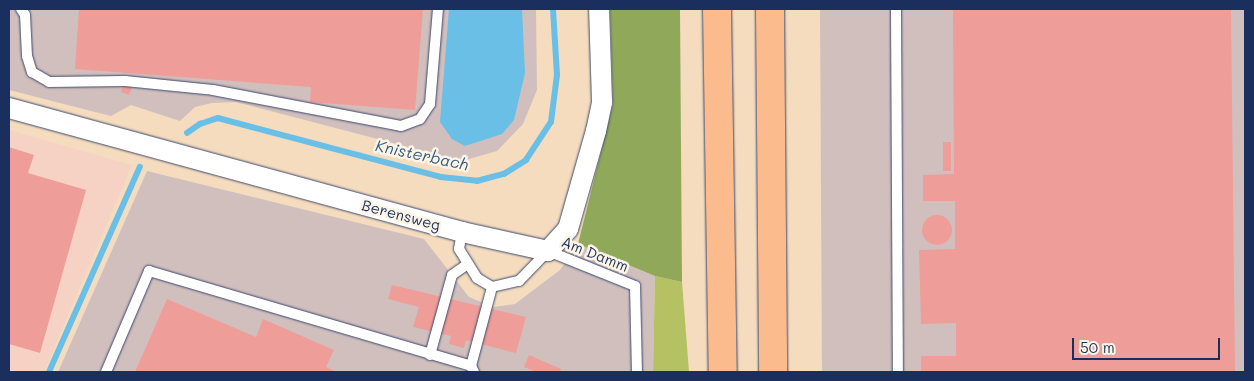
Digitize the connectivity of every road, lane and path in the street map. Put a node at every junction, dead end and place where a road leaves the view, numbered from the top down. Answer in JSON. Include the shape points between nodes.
{"nodes":[{"id":1,"x":21,"y":9,"type":"edge"},
{"id":2,"x":438,"y":9,"type":"edge"},
{"id":3,"x":599,"y":9,"type":"edge"},
{"id":4,"x":717,"y":9,"type":"edge"},
{"id":5,"x":770,"y":9,"type":"edge"},
{"id":6,"x":896,"y":9,"type":"edge"},
{"id":7,"x":9,"y":108,"type":"edge"},
{"id":8,"x":462,"y":232,"type":"junction"},
{"id":9,"x":548,"y":252,"type":"junction"},
{"id":10,"x":468,"y":264,"type":"junction"},
{"id":11,"x":492,"y":287,"type":"junction"},
{"id":12,"x":430,"y":355,"type":"junction"},
{"id":13,"x":472,"y":369,"type":"edge"},
{"id":14,"x":106,"y":372,"type":"edge"},
{"id":15,"x":637,"y":372,"type":"edge"},
{"id":16,"x":723,"y":372,"type":"edge"},
{"id":17,"x":773,"y":372,"type":"edge"},
{"id":18,"x":898,"y":372,"type":"edge"}],
"edges":[{"from":1,"to":2,"type":"lane","via":[[25,15],[27,56],[32,72],[49,82],[125,81],[213,90],[401,126],[420,119],[430,104]]},
{"from":3,"to":9,"type":"street","via":[[602,102],[596,131],[568,229]]},
{"from":4,"to":16,"type":"highway"},
{"from":5,"to":17,"type":"highway"},
{"from":6,"to":18,"type":"lane"},
{"from":7,"to":8,"type":"street","name":"Berensweg"},
{"from":8,"to":9,"type":"street","name":"Berensweg"},
{"from":8,"to":10,"type":"lane","via":[[460,250]]},
{"from":9,"to":11,"type":"lane","via":[[519,281]]},
{"from":9,"to":15,"type":"lane","name":"Am Damm","via":[[635,286]]},
{"from":10,"to":11,"type":"lane","via":[[477,278]]},
{"from":10,"to":12,"type":"lane","via":[[452,275]]},
{"from":11,"to":13,"type":"lane"},
{"from":12,"to":13,"type":"lane"},
{"from":12,"to":14,"type":"lane","via":[[150,271]]}]}
